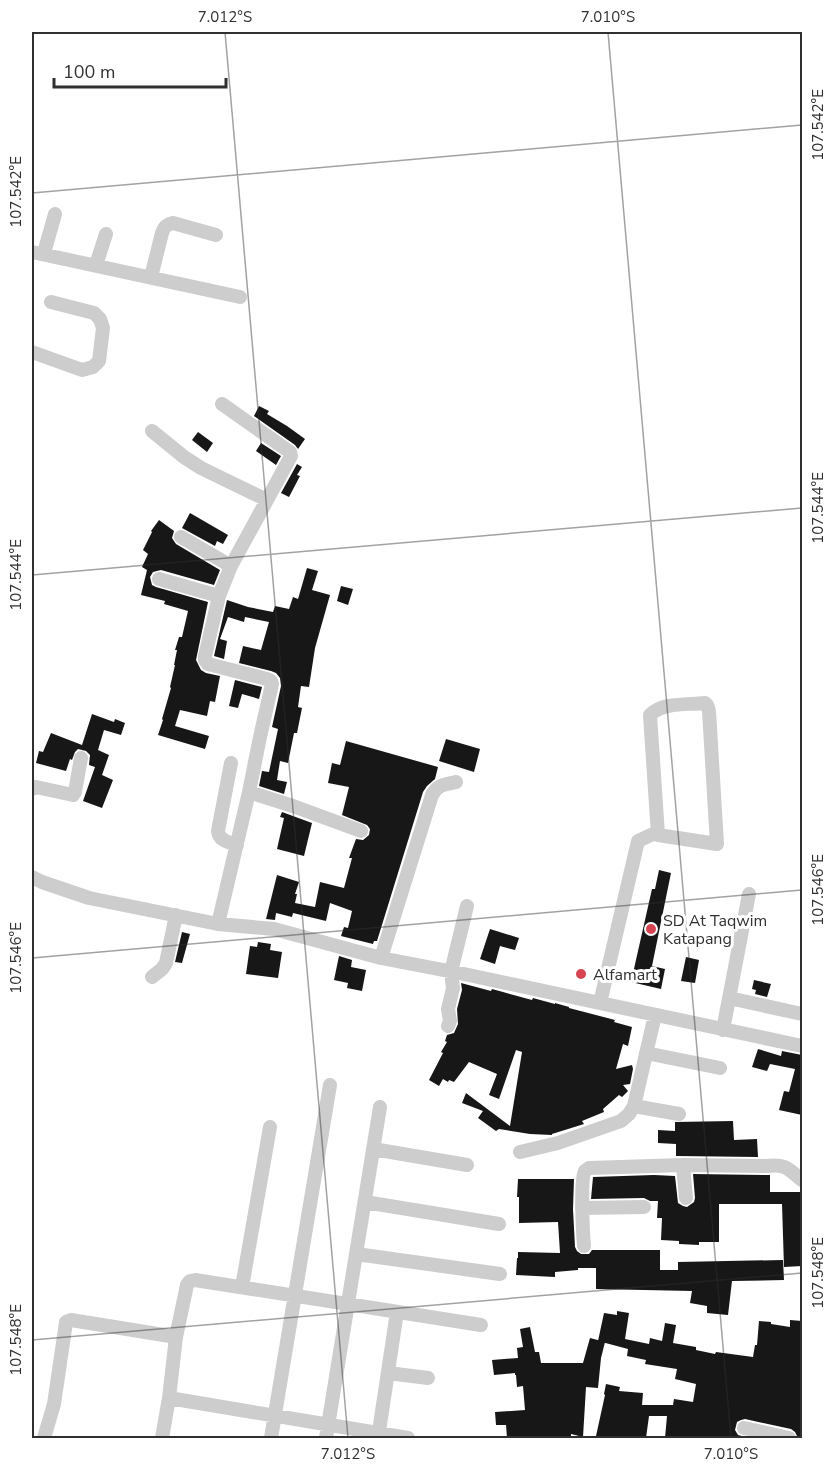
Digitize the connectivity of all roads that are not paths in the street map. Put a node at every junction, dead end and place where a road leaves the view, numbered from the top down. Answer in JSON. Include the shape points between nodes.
{"nodes":[{"id":1,"x":56,"y":214,"type":"dead end"},
{"id":2,"x":106,"y":234,"type":"dead end"},
{"id":3,"x":216,"y":235,"type":"dead end"},
{"id":4,"x":38,"y":253,"type":"edge"},
{"id":5,"x":96,"y":265,"type":"junction"},
{"id":6,"x":151,"y":277,"type":"junction"},
{"id":7,"x":240,"y":297,"type":"dead end"},
{"id":8,"x":51,"y":302,"type":"dead end"},
{"id":9,"x":32,"y":352,"type":"edge"},
{"id":10,"x":222,"y":404,"type":"dead end"},
{"id":11,"x":152,"y":431,"type":"dead end"},
{"id":12,"x":267,"y":500,"type":"junction"},
{"id":13,"x":181,"y":537,"type":"dead end"},
{"id":14,"x":231,"y":566,"type":"junction"},
{"id":15,"x":159,"y":579,"type":"dead end"},
{"id":16,"x":219,"y":596,"type":"junction"},
{"id":17,"x":81,"y":758,"type":"dead end"},
{"id":18,"x":231,"y":763,"type":"dead end"},
{"id":19,"x":456,"y":782,"type":"dead end"},
{"id":20,"x":32,"y":789,"type":"edge"},
{"id":21,"x":249,"y":792,"type":"junction"},
{"id":22,"x":361,"y":831,"type":"dead end"},
{"id":23,"x":658,"y":835,"type":"junction"},
{"id":24,"x":237,"y":845,"type":"junction"},
{"id":25,"x":32,"y":877,"type":"edge"},
{"id":26,"x":749,"y":894,"type":"dead end"},
{"id":27,"x":467,"y":906,"type":"dead end"},
{"id":28,"x":176,"y":915,"type":"junction"},
{"id":29,"x":218,"y":924,"type":"junction"},
{"id":30,"x":381,"y":958,"type":"junction"},
{"id":31,"x":451,"y":972,"type":"junction"},
{"id":32,"x":152,"y":977,"type":"dead end"},
{"id":33,"x":729,"y":998,"type":"junction"},
{"id":34,"x":600,"y":1003,"type":"junction"},
{"id":35,"x":655,"y":1014,"type":"junction"},
{"id":36,"x":802,"y":1014,"type":"edge"},
{"id":37,"x":448,"y":1026,"type":"dead end"},
{"id":38,"x":723,"y":1030,"type":"junction"},
{"id":39,"x":802,"y":1046,"type":"edge"},
{"id":40,"x":646,"y":1053,"type":"junction"},
{"id":41,"x":720,"y":1068,"type":"dead end"},
{"id":42,"x":330,"y":1085,"type":"dead end"},
{"id":43,"x":634,"y":1106,"type":"junction"},
{"id":44,"x":380,"y":1107,"type":"dead end"},
{"id":45,"x":679,"y":1114,"type":"dead end"},
{"id":46,"x":270,"y":1127,"type":"dead end"},
{"id":47,"x":373,"y":1149,"type":"junction"},
{"id":48,"x":520,"y":1152,"type":"dead end"},
{"id":49,"x":467,"y":1165,"type":"dead end"},
{"id":50,"x":683,"y":1165,"type":"junction"},
{"id":51,"x":802,"y":1180,"type":"edge"},
{"id":52,"x":686,"y":1198,"type":"dead end"},
{"id":53,"x":364,"y":1202,"type":"junction"},
{"id":54,"x":644,"y":1207,"type":"dead end"},
{"id":55,"x":582,"y":1208,"type":"junction"},
{"id":56,"x":499,"y":1224,"type":"dead end"},
{"id":57,"x":584,"y":1246,"type":"dead end"},
{"id":58,"x":356,"y":1254,"type":"junction"},
{"id":59,"x":500,"y":1274,"type":"dead end"},
{"id":60,"x":242,"y":1287,"type":"junction"},
{"id":61,"x":295,"y":1296,"type":"junction"},
{"id":62,"x":348,"y":1304,"type":"junction"},
{"id":63,"x":397,"y":1312,"type":"junction"},
{"id":64,"x":481,"y":1325,"type":"dead end"},
{"id":65,"x":176,"y":1337,"type":"junction"},
{"id":66,"x":388,"y":1372,"type":"junction"},
{"id":67,"x":428,"y":1378,"type":"dead end"},
{"id":68,"x":169,"y":1398,"type":"junction"},
{"id":69,"x":275,"y":1417,"type":"junction"},
{"id":70,"x":744,"y":1428,"type":"dead end"},
{"id":71,"x":327,"y":1432,"type":"edge"},
{"id":72,"x":379,"y":1436,"type":"edge"},
{"id":73,"x":44,"y":1438,"type":"edge"},
{"id":74,"x":162,"y":1438,"type":"edge"},
{"id":75,"x":271,"y":1438,"type":"edge"},
{"id":76,"x":408,"y":1438,"type":"edge"},
{"id":77,"x":789,"y":1438,"type":"edge"}],
"edges":[{"from":1,"to":4,"type":"street"},
{"from":2,"to":5,"type":"street"},
{"from":3,"to":6,"type":"street","via":[[173,223],[166,225]]},
{"from":4,"to":5,"type":"street"},
{"from":5,"to":6,"type":"street"},
{"from":6,"to":7,"type":"street"},
{"from":8,"to":9,"type":"street","via":[[94,313],[100,319],[103,328],[99,361],[82,370]]},
{"from":10,"to":12,"type":"street","via":[[291,454]]},
{"from":11,"to":12,"type":"street","via":[[201,468]]},
{"from":12,"to":14,"type":"street"},
{"from":13,"to":14,"type":"street"},
{"from":14,"to":16,"type":"street"},
{"from":15,"to":16,"type":"street"},
{"from":16,"to":21,"type":"street","via":[[205,660],[267,679],[272,684]]},
{"from":17,"to":20,"type":"street","via":[[73,795]]},
{"from":18,"to":24,"type":"street","via":[[218,831],[222,839]]},
{"from":19,"to":30,"type":"street","via":[[441,785],[432,795]]},
{"from":21,"to":22,"type":"street"},
{"from":21,"to":24,"type":"street"},
{"from":23,"to":23,"type":"street","via":[[650,715],[662,707],[705,704],[709,711],[717,844]]},
{"from":23,"to":34,"type":"street","via":[[638,841]]},
{"from":24,"to":29,"type":"street"},
{"from":25,"to":28,"type":"street","via":[[89,898]]},
{"from":26,"to":33,"type":"street"},
{"from":27,"to":31,"type":"street"},
{"from":28,"to":29,"type":"street"},
{"from":28,"to":32,"type":"street","via":[[166,963]]},
{"from":29,"to":30,"type":"street","via":[[274,929]]},
{"from":30,"to":31,"type":"street"},
{"from":31,"to":34,"type":"street"},
{"from":31,"to":37,"type":"street"},
{"from":33,"to":36,"type":"street"},
{"from":33,"to":38,"type":"street"},
{"from":34,"to":35,"type":"street"},
{"from":35,"to":38,"type":"street"},
{"from":35,"to":40,"type":"street"},
{"from":38,"to":39,"type":"street"},
{"from":40,"to":41,"type":"street"},
{"from":40,"to":43,"type":"street"},
{"from":42,"to":61,"type":"street"},
{"from":43,"to":45,"type":"street"},
{"from":43,"to":48,"type":"street","via":[[621,1120]]},
{"from":44,"to":47,"type":"street"},
{"from":46,"to":60,"type":"street"},
{"from":47,"to":49,"type":"street"},
{"from":47,"to":53,"type":"street"},
{"from":50,"to":51,"type":"street","via":[[781,1165]]},
{"from":50,"to":52,"type":"street"},
{"from":50,"to":55,"type":"street","via":[[589,1168],[584,1173]]},
{"from":53,"to":56,"type":"street"},
{"from":53,"to":58,"type":"street"},
{"from":54,"to":55,"type":"street"},
{"from":55,"to":57,"type":"street"},
{"from":58,"to":59,"type":"street"},
{"from":58,"to":62,"type":"street"},
{"from":60,"to":61,"type":"street"},
{"from":60,"to":65,"type":"street","via":[[190,1281]]},
{"from":61,"to":62,"type":"street"},
{"from":61,"to":69,"type":"street"},
{"from":62,"to":63,"type":"street"},
{"from":62,"to":71,"type":"street"},
{"from":63,"to":64,"type":"street"},
{"from":63,"to":66,"type":"street"},
{"from":65,"to":68,"type":"street"},
{"from":65,"to":73,"type":"street","via":[[71,1320],[66,1323],[54,1404]]},
{"from":66,"to":67,"type":"street"},
{"from":66,"to":72,"type":"street"},
{"from":68,"to":69,"type":"street"},
{"from":68,"to":74,"type":"street"},
{"from":69,"to":71,"type":"street"},
{"from":69,"to":75,"type":"street"},
{"from":70,"to":77,"type":"street"},
{"from":71,"to":72,"type":"street"},
{"from":72,"to":76,"type":"street"}]}
